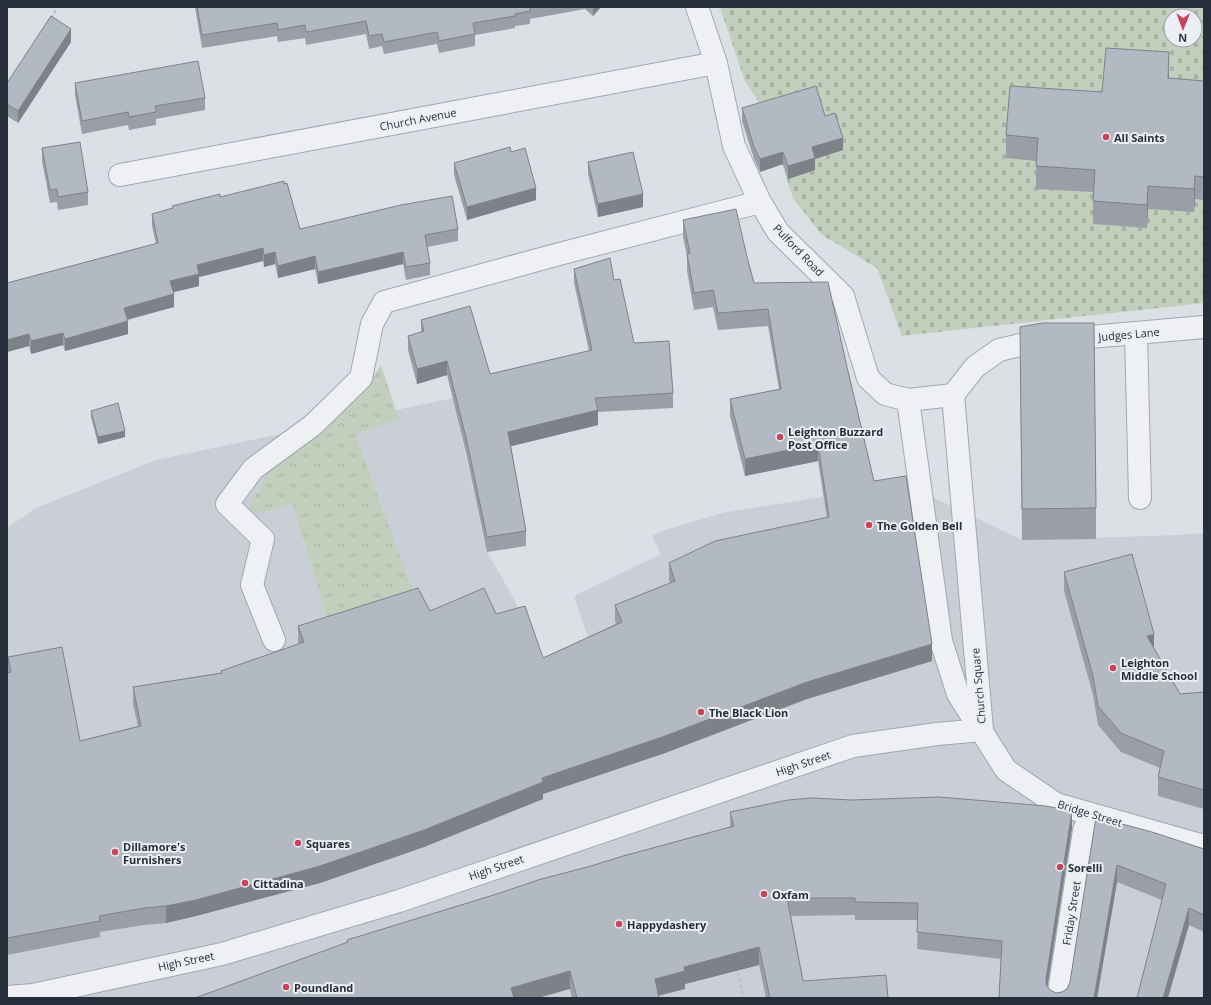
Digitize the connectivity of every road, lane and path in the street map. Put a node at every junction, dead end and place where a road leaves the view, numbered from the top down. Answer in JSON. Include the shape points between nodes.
{"nodes":[{"id":1,"x":58,"y":7,"type":"edge"},
{"id":2,"x":697,"y":7,"type":"edge"},
{"id":3,"x":50,"y":20,"type":"edge"},
{"id":4,"x":716,"y":63,"type":"junction"},
{"id":5,"x":120,"y":175,"type":"dead end"},
{"id":6,"x":760,"y":202,"type":"junction"},
{"id":7,"x":1204,"y":328,"type":"edge"},
{"id":8,"x":1136,"y":333,"type":"junction"},
{"id":9,"x":953,"y":395,"type":"junction"},
{"id":10,"x":908,"y":400,"type":"junction"},
{"id":11,"x":1140,"y":498,"type":"dead end"},
{"id":12,"x":274,"y":640,"type":"dead end"},
{"id":13,"x":982,"y":730,"type":"junction"},
{"id":14,"x":1085,"y":828,"type":"dead end"},
{"id":15,"x":1204,"y":846,"type":"edge"},
{"id":16,"x":736,"y":964,"type":"edge"},
{"id":17,"x":7,"y":998,"type":"edge"},
{"id":18,"x":743,"y":998,"type":"edge"},
{"id":19,"x":1058,"y":998,"type":"edge"}],
"edges":[{"from":1,"to":3,"type":"path"},
{"from":2,"to":4,"type":"street","name":"Pulford Road"},
{"from":4,"to":5,"type":"street","name":"Church Avenue"},
{"from":4,"to":6,"type":"street","name":"Pulford Road","via":[[734,146]]},
{"from":6,"to":10,"type":"street","name":"Pulford Road","via":[[778,232],[843,296],[868,378],[885,394]]},
{"from":6,"to":12,"type":"street","via":[[384,302],[372,324],[361,378],[313,425],[253,469],[227,504],[263,539],[252,585]]},
{"from":7,"to":8,"type":"street","name":"Judges Lane"},
{"from":8,"to":9,"type":"street","name":"Judges Lane","via":[[1033,342],[999,350],[974,367]]},
{"from":8,"to":11,"type":"street"},
{"from":9,"to":10,"type":"street"},
{"from":9,"to":13,"type":"street","name":"Church Square"},
{"from":10,"to":13,"type":"street","name":"Church Square","via":[[941,641],[958,694]]},
{"from":13,"to":15,"type":"street","name":"Bridge Street","via":[[1006,770],[1056,804]]},
{"from":13,"to":17,"type":"street","name":"High Street","via":[[853,746],[399,901],[271,940],[222,954],[40,994]]},
{"from":14,"to":19,"type":"street","name":"Friday Street"},
{"from":16,"to":18,"type":"path"}]}
